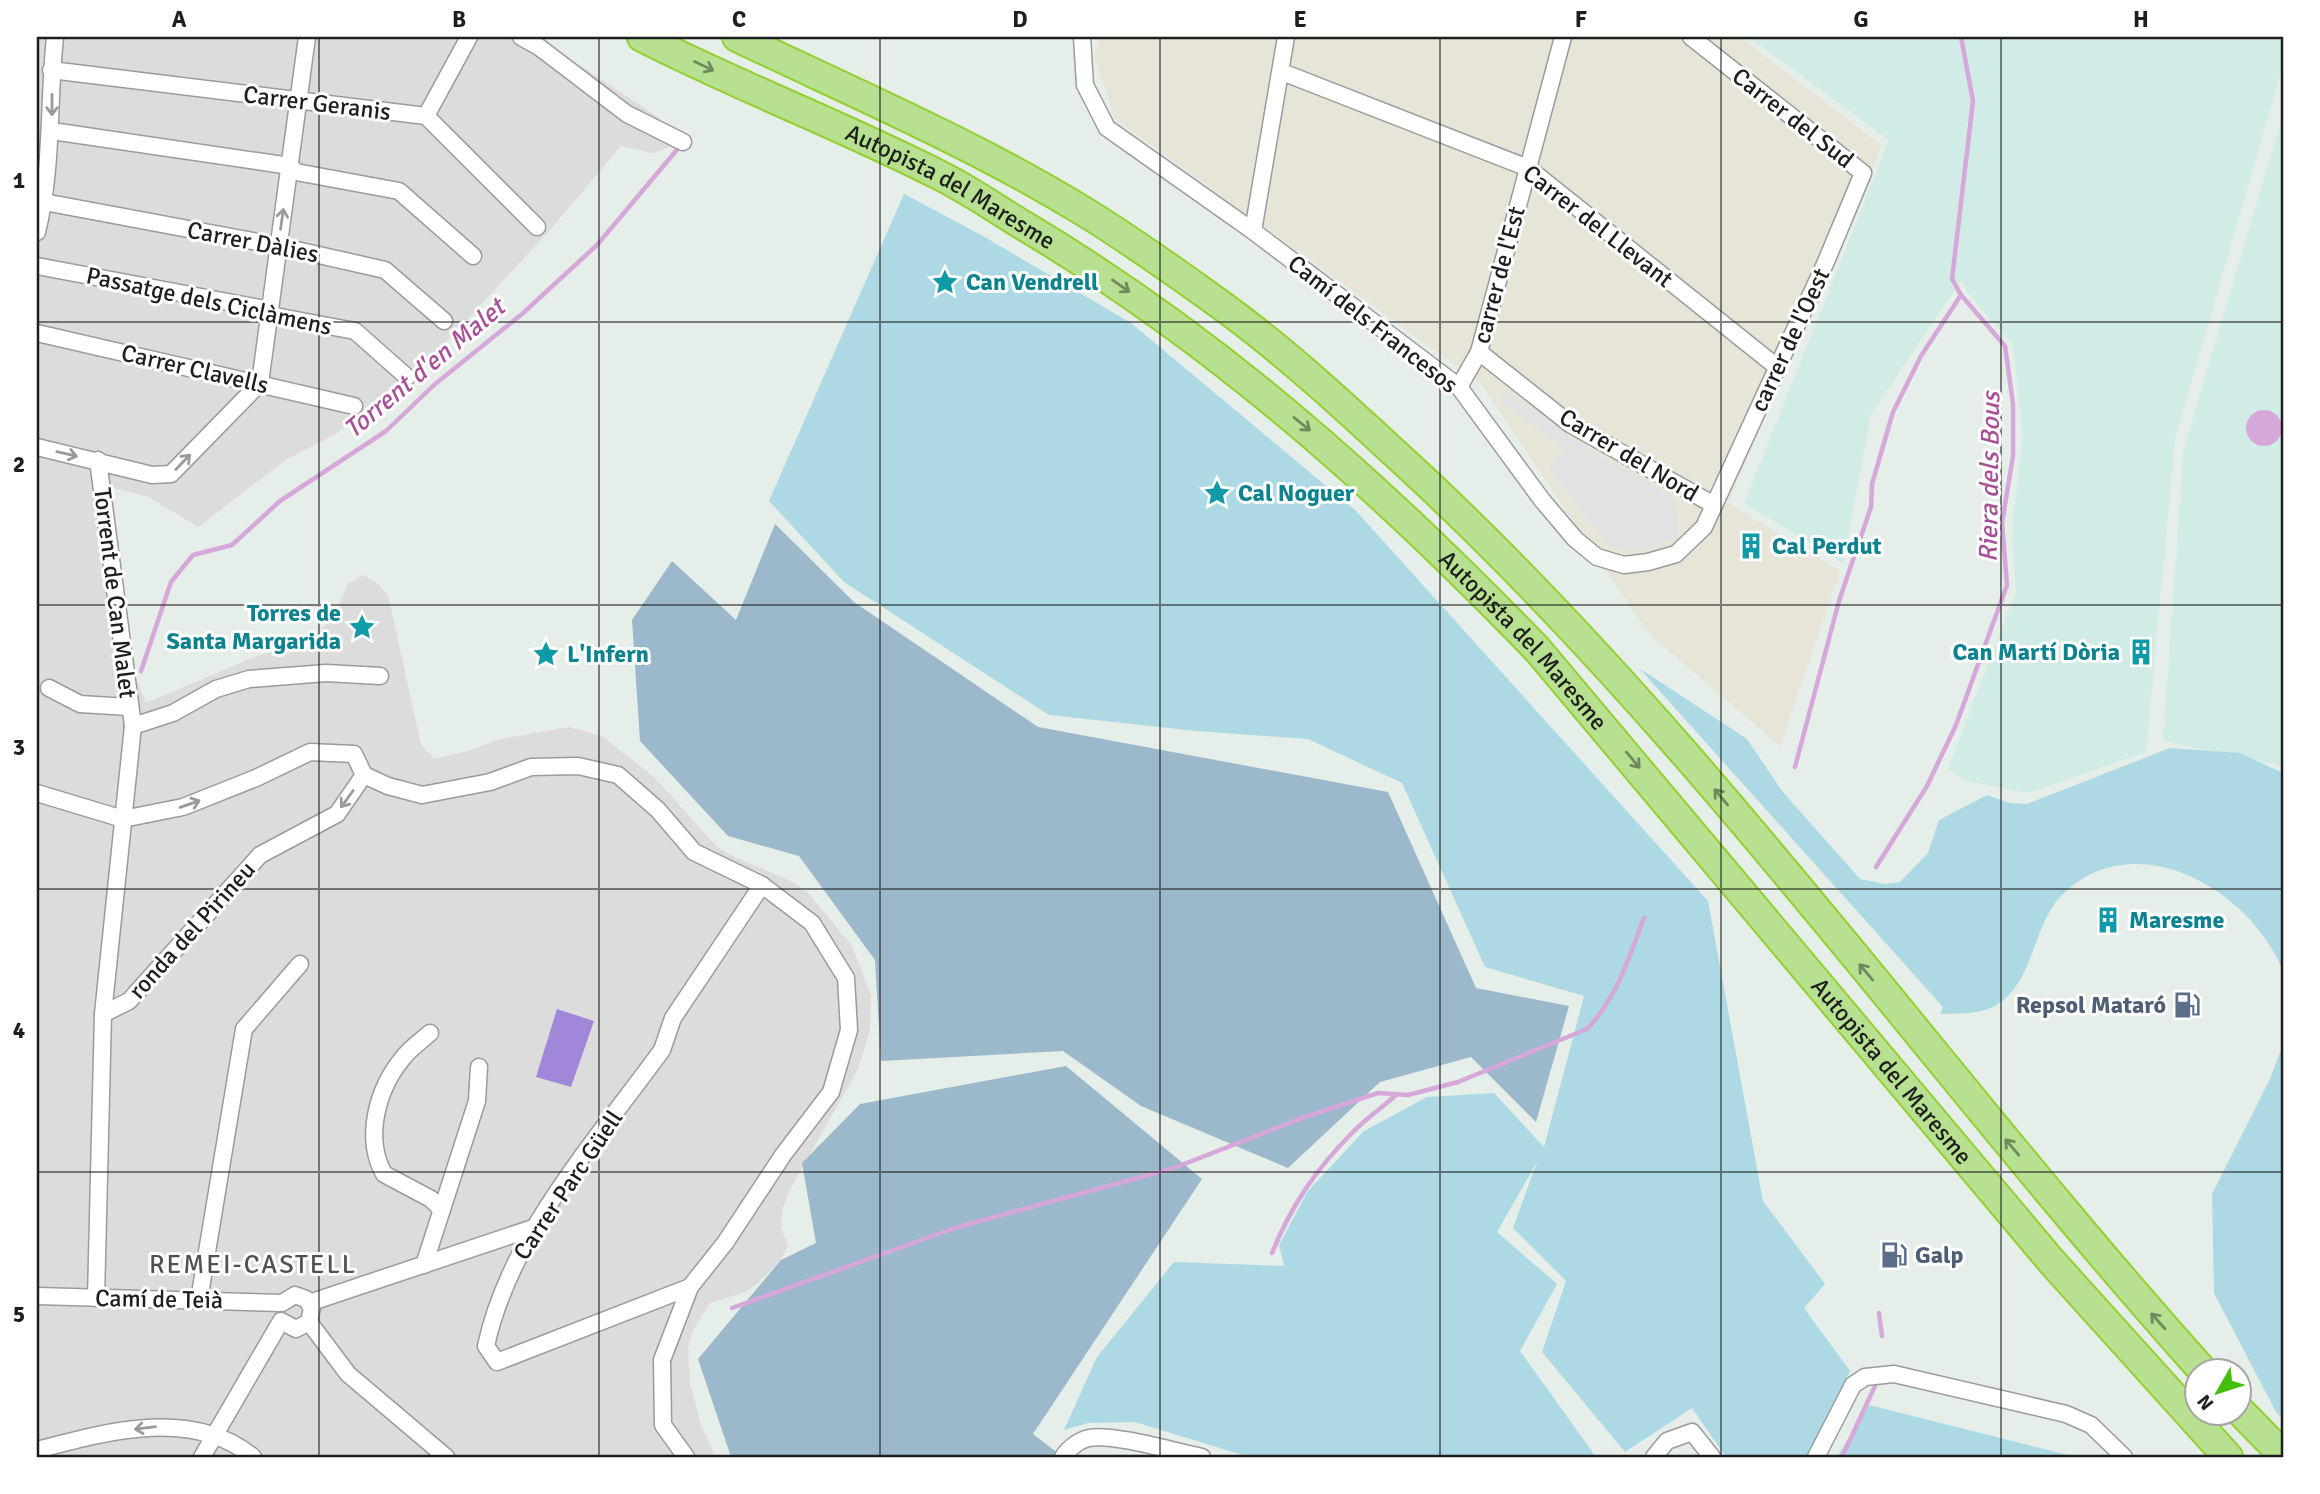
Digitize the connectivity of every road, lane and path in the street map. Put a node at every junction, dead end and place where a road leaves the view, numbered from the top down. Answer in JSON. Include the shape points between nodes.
{"nodes":[{"id":1,"x":55,"y":37,"type":"edge"},
{"id":2,"x":307,"y":37,"type":"edge"},
{"id":3,"x":469,"y":37,"type":"edge"},
{"id":4,"x":521,"y":37,"type":"edge"},
{"id":5,"x":642,"y":37,"type":"edge"},
{"id":6,"x":737,"y":37,"type":"edge"},
{"id":7,"x":1082,"y":37,"type":"edge"},
{"id":8,"x":1286,"y":37,"type":"edge"},
{"id":9,"x":1563,"y":37,"type":"edge"},
{"id":10,"x":1690,"y":37,"type":"edge"},
{"id":11,"x":51,"y":70,"type":"junction"},
{"id":12,"x":1282,"y":72,"type":"junction"},
{"id":13,"x":298,"y":102,"type":"junction"},
{"id":14,"x":426,"y":116,"type":"junction"},
{"id":15,"x":52,"y":131,"type":"junction"},
{"id":16,"x":683,"y":142,"type":"dead end"},
{"id":17,"x":290,"y":166,"type":"junction"},
{"id":18,"x":1528,"y":168,"type":"junction"},
{"id":19,"x":1863,"y":173,"type":"joint"},
{"id":20,"x":44,"y":202,"type":"junction"},
{"id":21,"x":537,"y":227,"type":"dead end"},
{"id":22,"x":1253,"y":231,"type":"junction"},
{"id":23,"x":37,"y":232,"type":"edge"},
{"id":24,"x":279,"y":246,"type":"junction"},
{"id":25,"x":473,"y":256,"type":"dead end"},
{"id":26,"x":37,"y":267,"type":"edge"},
{"id":27,"x":270,"y":310,"type":"junction"},
{"id":28,"x":444,"y":321,"type":"dead end"},
{"id":29,"x":37,"y":333,"type":"edge"},
{"id":30,"x":1479,"y":352,"type":"junction"},
{"id":31,"x":1777,"y":368,"type":"junction"},
{"id":32,"x":407,"y":377,"type":"dead end"},
{"id":33,"x":260,"y":383,"type":"junction"},
{"id":34,"x":1459,"y":387,"type":"junction"},
{"id":35,"x":354,"y":405,"type":"dead end"},
{"id":36,"x":37,"y":447,"type":"edge"},
{"id":37,"x":98,"y":460,"type":"junction"},
{"id":38,"x":1714,"y":505,"type":"junction"},
{"id":39,"x":380,"y":676,"type":"dead end"},
{"id":40,"x":49,"y":688,"type":"dead end"},
{"id":41,"x":130,"y":707,"type":"junction"},
{"id":42,"x":133,"y":726,"type":"junction"},
{"id":43,"x":364,"y":775,"type":"junction"},
{"id":44,"x":37,"y":793,"type":"edge"},
{"id":45,"x":123,"y":819,"type":"junction"},
{"id":46,"x":762,"y":886,"type":"junction"},
{"id":47,"x":300,"y":964,"type":"dead end"},
{"id":48,"x":103,"y":1014,"type":"junction"},
{"id":49,"x":430,"y":1033,"type":"dead end"},
{"id":50,"x":479,"y":1067,"type":"dead end"},
{"id":51,"x":442,"y":1210,"type":"junction"},
{"id":52,"x":533,"y":1228,"type":"junction"},
{"id":53,"x":424,"y":1265,"type":"junction"},
{"id":54,"x":690,"y":1287,"type":"junction"},
{"id":55,"x":37,"y":1296,"type":"edge"},
{"id":56,"x":96,"y":1298,"type":"junction"},
{"id":57,"x":199,"y":1300,"type":"junction"},
{"id":58,"x":309,"y":1303,"type":"junction"},
{"id":59,"x":309,"y":1322,"type":"junction"},
{"id":60,"x":2192,"y":1358,"type":"edge"},
{"id":61,"x":2254,"y":1426,"type":"edge"},
{"id":62,"x":213,"y":1435,"type":"junction"},
{"id":63,"x":37,"y":1450,"type":"edge"},
{"id":64,"x":2283,"y":1455,"type":"edge"},
{"id":65,"x":202,"y":1457,"type":"edge"},
{"id":66,"x":253,"y":1457,"type":"edge"},
{"id":67,"x":446,"y":1457,"type":"edge"},
{"id":68,"x":686,"y":1457,"type":"edge"},
{"id":69,"x":1063,"y":1457,"type":"edge"},
{"id":70,"x":1202,"y":1457,"type":"edge"},
{"id":71,"x":1654,"y":1457,"type":"edge"},
{"id":72,"x":1712,"y":1457,"type":"edge"},
{"id":73,"x":1816,"y":1457,"type":"edge"},
{"id":74,"x":2124,"y":1457,"type":"edge"},
{"id":75,"x":2228,"y":1457,"type":"edge"}],
"edges":[{"from":1,"to":11,"type":"street"},
{"from":2,"to":13,"type":"street"},
{"from":3,"to":14,"type":"street"},
{"from":4,"to":16,"type":"street","via":[[627,114]]},
{"from":5,"to":75,"type":"highway","name":"Autopista del Maresme","one_way":true,"via":[[942,177],[1082,260],[1207,347],[1330,447],[1537,649],[2052,1262]]},
{"from":60,"to":6,"type":"highway","name":"Autopista del Maresme","one_way":true,"via":[[1584,639],[1491,543],[1354,414],[1225,308],[1088,214],[963,145]]},
{"from":7,"to":22,"type":"street","name":"Camí dels Francesos","via":[[1085,85],[1107,128]]},
{"from":8,"to":12,"type":"street"},
{"from":9,"to":18,"type":"street","name":"carrer de l'Est"},
{"from":10,"to":19,"type":"street","name":"Carrer del Sud"},
{"from":11,"to":13,"type":"street","name":"Carrer Geranis"},
{"from":11,"to":15,"type":"street","one_way":true},
{"from":12,"to":18,"type":"street","name":"Carrer del Llevant"},
{"from":12,"to":22,"type":"street"},
{"from":13,"to":14,"type":"street","name":"Carrer Geranis"},
{"from":13,"to":17,"type":"street"},
{"from":14,"to":21,"type":"street","name":"Carrer Geranis"},
{"from":15,"to":17,"type":"street"},
{"from":15,"to":20,"type":"street"},
{"from":24,"to":17,"type":"street","one_way":true},
{"from":17,"to":25,"type":"street","via":[[296,172],[399,191]]},
{"from":18,"to":30,"type":"street","name":"carrer de l'Est"},
{"from":18,"to":31,"type":"street","name":"Carrer del Llevant"},
{"from":19,"to":31,"type":"street","name":"carrer de l'Oest"},
{"from":20,"to":23,"type":"street"},
{"from":20,"to":24,"type":"street","name":"Carrer Dàlies"},
{"from":22,"to":34,"type":"street","name":"Camí dels Francesos"},
{"from":24,"to":27,"type":"street"},
{"from":24,"to":28,"type":"street","name":"Carrer Dàlies","via":[[385,270]]},
{"from":26,"to":27,"type":"street","name":"Passatge dels Ciclàmens"},
{"from":27,"to":32,"type":"street","name":"Passatge dels Ciclàmens","via":[[275,316],[355,331]]},
{"from":27,"to":33,"type":"street"},
{"from":29,"to":33,"type":"street","name":"Carrer Clavells"},
{"from":30,"to":34,"type":"street","name":"carrer de l'Est"},
{"from":30,"to":38,"type":"street","name":"Carrer del Nord","via":[[1570,424]]},
{"from":31,"to":38,"type":"street","name":"carrer de l'Oest"},
{"from":33,"to":35,"type":"street","name":"Carrer Clavells"},
{"from":37,"to":33,"type":"street","one_way":true,"via":[[152,475],[171,474]]},
{"from":34,"to":38,"type":"street","name":"Camí dels Francesos","via":[[1542,500],[1597,557],[1624,565],[1676,554],[1704,527]]},
{"from":36,"to":37,"type":"street","one_way":true},
{"from":37,"to":41,"type":"street","name":"Torrent de Can Malet"},
{"from":39,"to":42,"type":"street","via":[[326,673],[249,679]]},
{"from":40,"to":41,"type":"street","via":[[80,704]]},
{"from":41,"to":42,"type":"street","name":"Torrent de Can Malet"},
{"from":42,"to":45,"type":"street","name":"ronda del Pirineu"},
{"from":45,"to":43,"type":"street","one_way":true,"via":[[183,807],[310,752],[354,754]]},
{"from":43,"to":46,"type":"street","via":[[422,795],[490,782],[531,767],[578,766],[618,775],[659,810],[694,852]]},
{"from":43,"to":48,"type":"street","name":"ronda del Pirineu","one_way":true,"via":[[337,814],[260,855],[130,1001]]},
{"from":44,"to":45,"type":"street"},
{"from":45,"to":48,"type":"street","name":"ronda del Pirineu"},
{"from":46,"to":52,"type":"street","name":"Carrer Parc Güell","via":[[673,1018],[662,1050]]},
{"from":46,"to":54,"type":"street","via":[[813,923],[846,978],[849,1030],[831,1092]]},
{"from":47,"to":57,"type":"street","via":[[244,1029]]},
{"from":48,"to":56,"type":"street","name":"ronda del Pirineu"},
{"from":49,"to":51,"type":"street","via":[[402,1059],[390,1078],[377,1110],[375,1143],[384,1174],[431,1199]]},
{"from":50,"to":51,"type":"street","via":[[478,1101]]},
{"from":51,"to":53,"type":"street"},
{"from":52,"to":53,"type":"street"},
{"from":52,"to":54,"type":"street","name":"Carrer Parc Güell","via":[[494,1308],[486,1346],[497,1362]]},
{"from":53,"to":58,"type":"street"},
{"from":54,"to":68,"type":"street","via":[[662,1360],[663,1425]]},
{"from":55,"to":56,"type":"street","name":"Camí de Teià"},
{"from":56,"to":57,"type":"street","name":"Camí de Teià"},
{"from":57,"to":58,"type":"street","name":"Camí de Teià","via":[[282,1303],[295,1295]]},
{"from":58,"to":59,"type":"street"},
{"from":59,"to":62,"type":"street","via":[[296,1329],[281,1321]]},
{"from":59,"to":67,"type":"street","via":[[348,1374]]},
{"from":61,"to":64,"type":"highway"},
{"from":62,"to":63,"type":"street","one_way":true,"via":[[154,1426]]},
{"from":62,"to":65,"type":"street"},
{"from":62,"to":66,"type":"street"},
{"from":69,"to":70,"type":"street","via":[[1068,1449],[1089,1438]]},
{"from":71,"to":72,"type":"street","via":[[1667,1441],[1692,1432]]},
{"from":73,"to":74,"type":"street","via":[[1853,1385],[1865,1377],[1894,1374],[2066,1414],[2091,1425]]}]}
